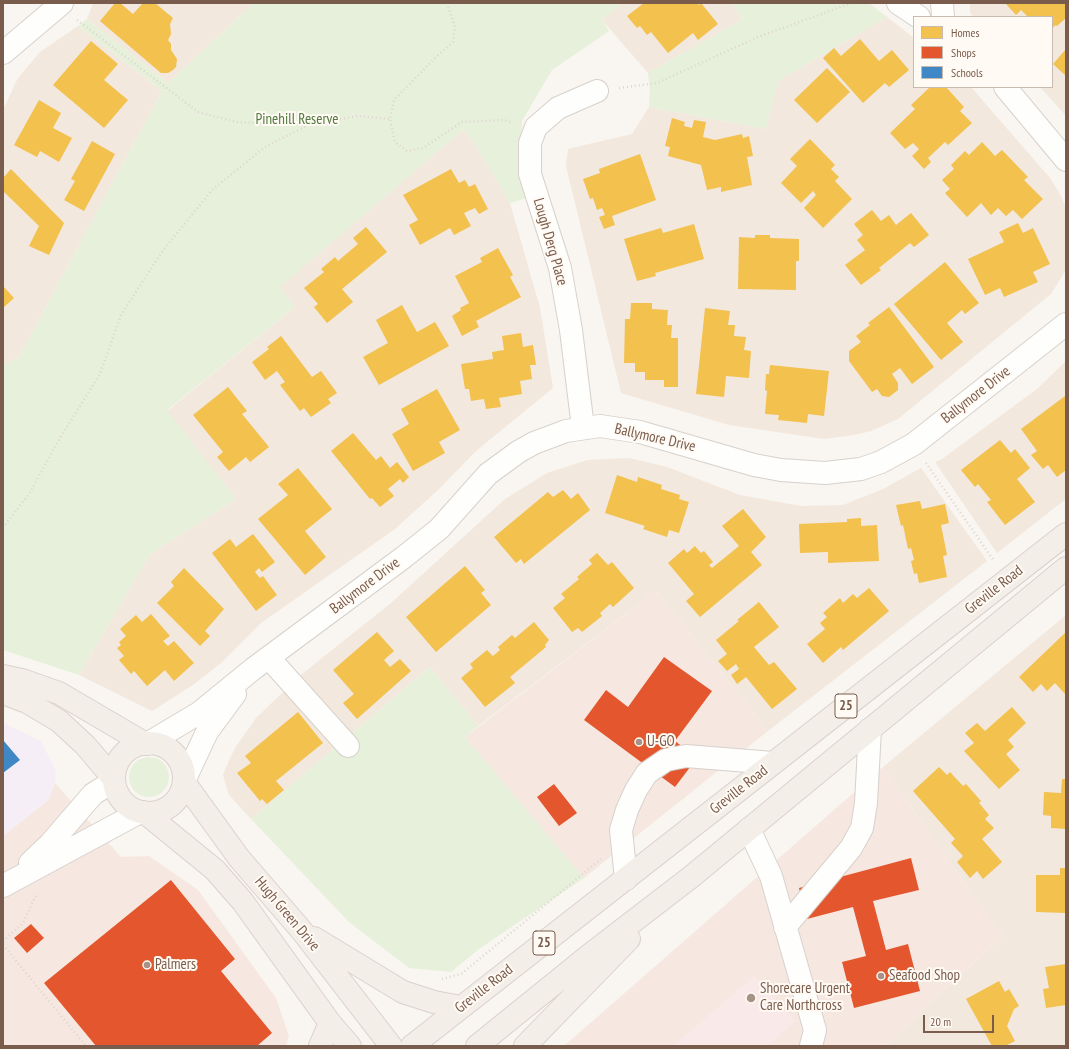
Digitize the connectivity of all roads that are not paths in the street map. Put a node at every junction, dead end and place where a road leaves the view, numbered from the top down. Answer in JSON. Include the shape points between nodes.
{"nodes":[{"id":1,"x":898,"y":3,"type":"edge"},
{"id":2,"x":942,"y":3,"type":"edge"},
{"id":3,"x":60,"y":5,"type":"edge"},
{"id":4,"x":918,"y":16,"type":"edge"},
{"id":5,"x":943,"y":16,"type":"edge"},
{"id":6,"x":3,"y":53,"type":"edge"},
{"id":7,"x":1006,"y":88,"type":"edge"},
{"id":8,"x":597,"y":91,"type":"road end"},
{"id":9,"x":1066,"y":160,"type":"edge"},
{"id":10,"x":1066,"y":324,"type":"edge"},
{"id":11,"x":583,"y":428,"type":"junction"},
{"id":12,"x":1066,"y":534,"type":"edge"},
{"id":13,"x":1066,"y":568,"type":"edge"},
{"id":14,"x":261,"y":664,"type":"junction"},
{"id":15,"x":3,"y":676,"type":"edge"},
{"id":16,"x":3,"y":693,"type":"edge"},
{"id":17,"x":870,"y":729,"type":"junction"},
{"id":18,"x":146,"y":744,"type":"junction"},
{"id":19,"x":348,"y":746,"type":"dead end"},
{"id":20,"x":773,"y":763,"type":"junction"},
{"id":21,"x":114,"y":780,"type":"junction"},
{"id":22,"x":184,"y":781,"type":"junction"},
{"id":23,"x":142,"y":812,"type":"junction"},
{"id":24,"x":749,"y":829,"type":"junction"},
{"id":25,"x":691,"y":877,"type":"junction"},
{"id":26,"x":626,"y":879,"type":"junction"},
{"id":27,"x":7,"y":883,"type":"edge"},
{"id":28,"x":785,"y":927,"type":"junction"},
{"id":29,"x":302,"y":931,"type":"junction"},
{"id":30,"x":462,"y":1007,"type":"junction"},
{"id":31,"x":330,"y":1023,"type":"junction"},
{"id":32,"x":320,"y":1046,"type":"edge"},
{"id":33,"x":350,"y":1046,"type":"edge"},
{"id":34,"x":391,"y":1046,"type":"edge"},
{"id":35,"x":412,"y":1046,"type":"edge"},
{"id":36,"x":477,"y":1046,"type":"edge"},
{"id":37,"x":525,"y":1046,"type":"edge"},
{"id":38,"x":811,"y":1046,"type":"edge"}],
"edges":[{"from":1,"to":4,"type":"street"},
{"from":2,"to":5,"type":"street"},
{"from":3,"to":6,"type":"street"},
{"from":7,"to":9,"type":"street"},
{"from":8,"to":11,"type":"street","name":"Lough Derg Place","via":[[558,108],[536,127],[530,143],[530,174],[560,268],[571,330]]},
{"from":10,"to":11,"type":"street","name":"Ballymore Drive","via":[[914,444],[881,462],[861,469],[806,473],[754,465],[640,432],[600,426]]},
{"from":11,"to":14,"type":"street","name":"Ballymore Drive","via":[[549,436],[503,462],[488,474],[439,529]]},
{"from":12,"to":20,"type":"main road","name":"Greville Road","number":"25"},
{"from":13,"to":17,"type":"main road","name":"Greville Road","number":"25"},
{"from":14,"to":18,"type":"street","name":"Ballymore Drive","via":[[199,713]]},
{"from":14,"to":19,"type":"street"},
{"from":14,"to":22,"type":"street","name":"Ballymore Drive","via":[[207,732]]},
{"from":15,"to":18,"type":"main road","via":[[59,693]]},
{"from":16,"to":21,"type":"main road","via":[[27,702],[59,721],[85,745]]},
{"from":17,"to":24,"type":"main road","name":"Greville Road","number":"25"},
{"from":17,"to":28,"type":"street","via":[[862,828],[851,848]]},
{"from":18,"to":21,"type":"main road","via":[[125,753],[116,768]]},
{"from":18,"to":22,"type":"main road","via":[[160,745],[171,752],[180,761]]},
{"from":20,"to":26,"type":"main road","name":"Greville Road","number":"25"},
{"from":20,"to":26,"type":"street","via":[[686,756],[666,760],[647,773],[636,790],[621,830]]},
{"from":21,"to":23,"type":"main road","via":[[122,800]]},
{"from":21,"to":27,"type":"street","via":[[93,794],[50,844]]},
{"from":22,"to":23,"type":"main road","via":[[180,794],[168,808],[156,812]]},
{"from":22,"to":29,"type":"main road","name":"Hugh Green Drive","via":[[239,858]]},
{"from":23,"to":27,"type":"street"},
{"from":23,"to":31,"type":"main road","name":"Hugh Green Drive","via":[[215,870],[239,897]]},
{"from":24,"to":25,"type":"main road","name":"Greville Road","number":"25"},
{"from":24,"to":28,"type":"street","via":[[771,876]]},
{"from":25,"to":36,"type":"main road","name":"Greville Road","number":"25"},
{"from":25,"to":37,"type":"main road"},
{"from":26,"to":30,"type":"main road","name":"Greville Road","number":"25"},
{"from":28,"to":38,"type":"street","via":[[815,1030]]},
{"from":29,"to":30,"type":"main road","via":[[403,992],[434,1002]]},
{"from":29,"to":34,"type":"main road","name":"Hugh Green Drive"},
{"from":30,"to":35,"type":"main road","name":"Greville Road","number":"25"},
{"from":31,"to":32,"type":"main road"},
{"from":31,"to":33,"type":"main road","name":"Hugh Green Drive"}]}
